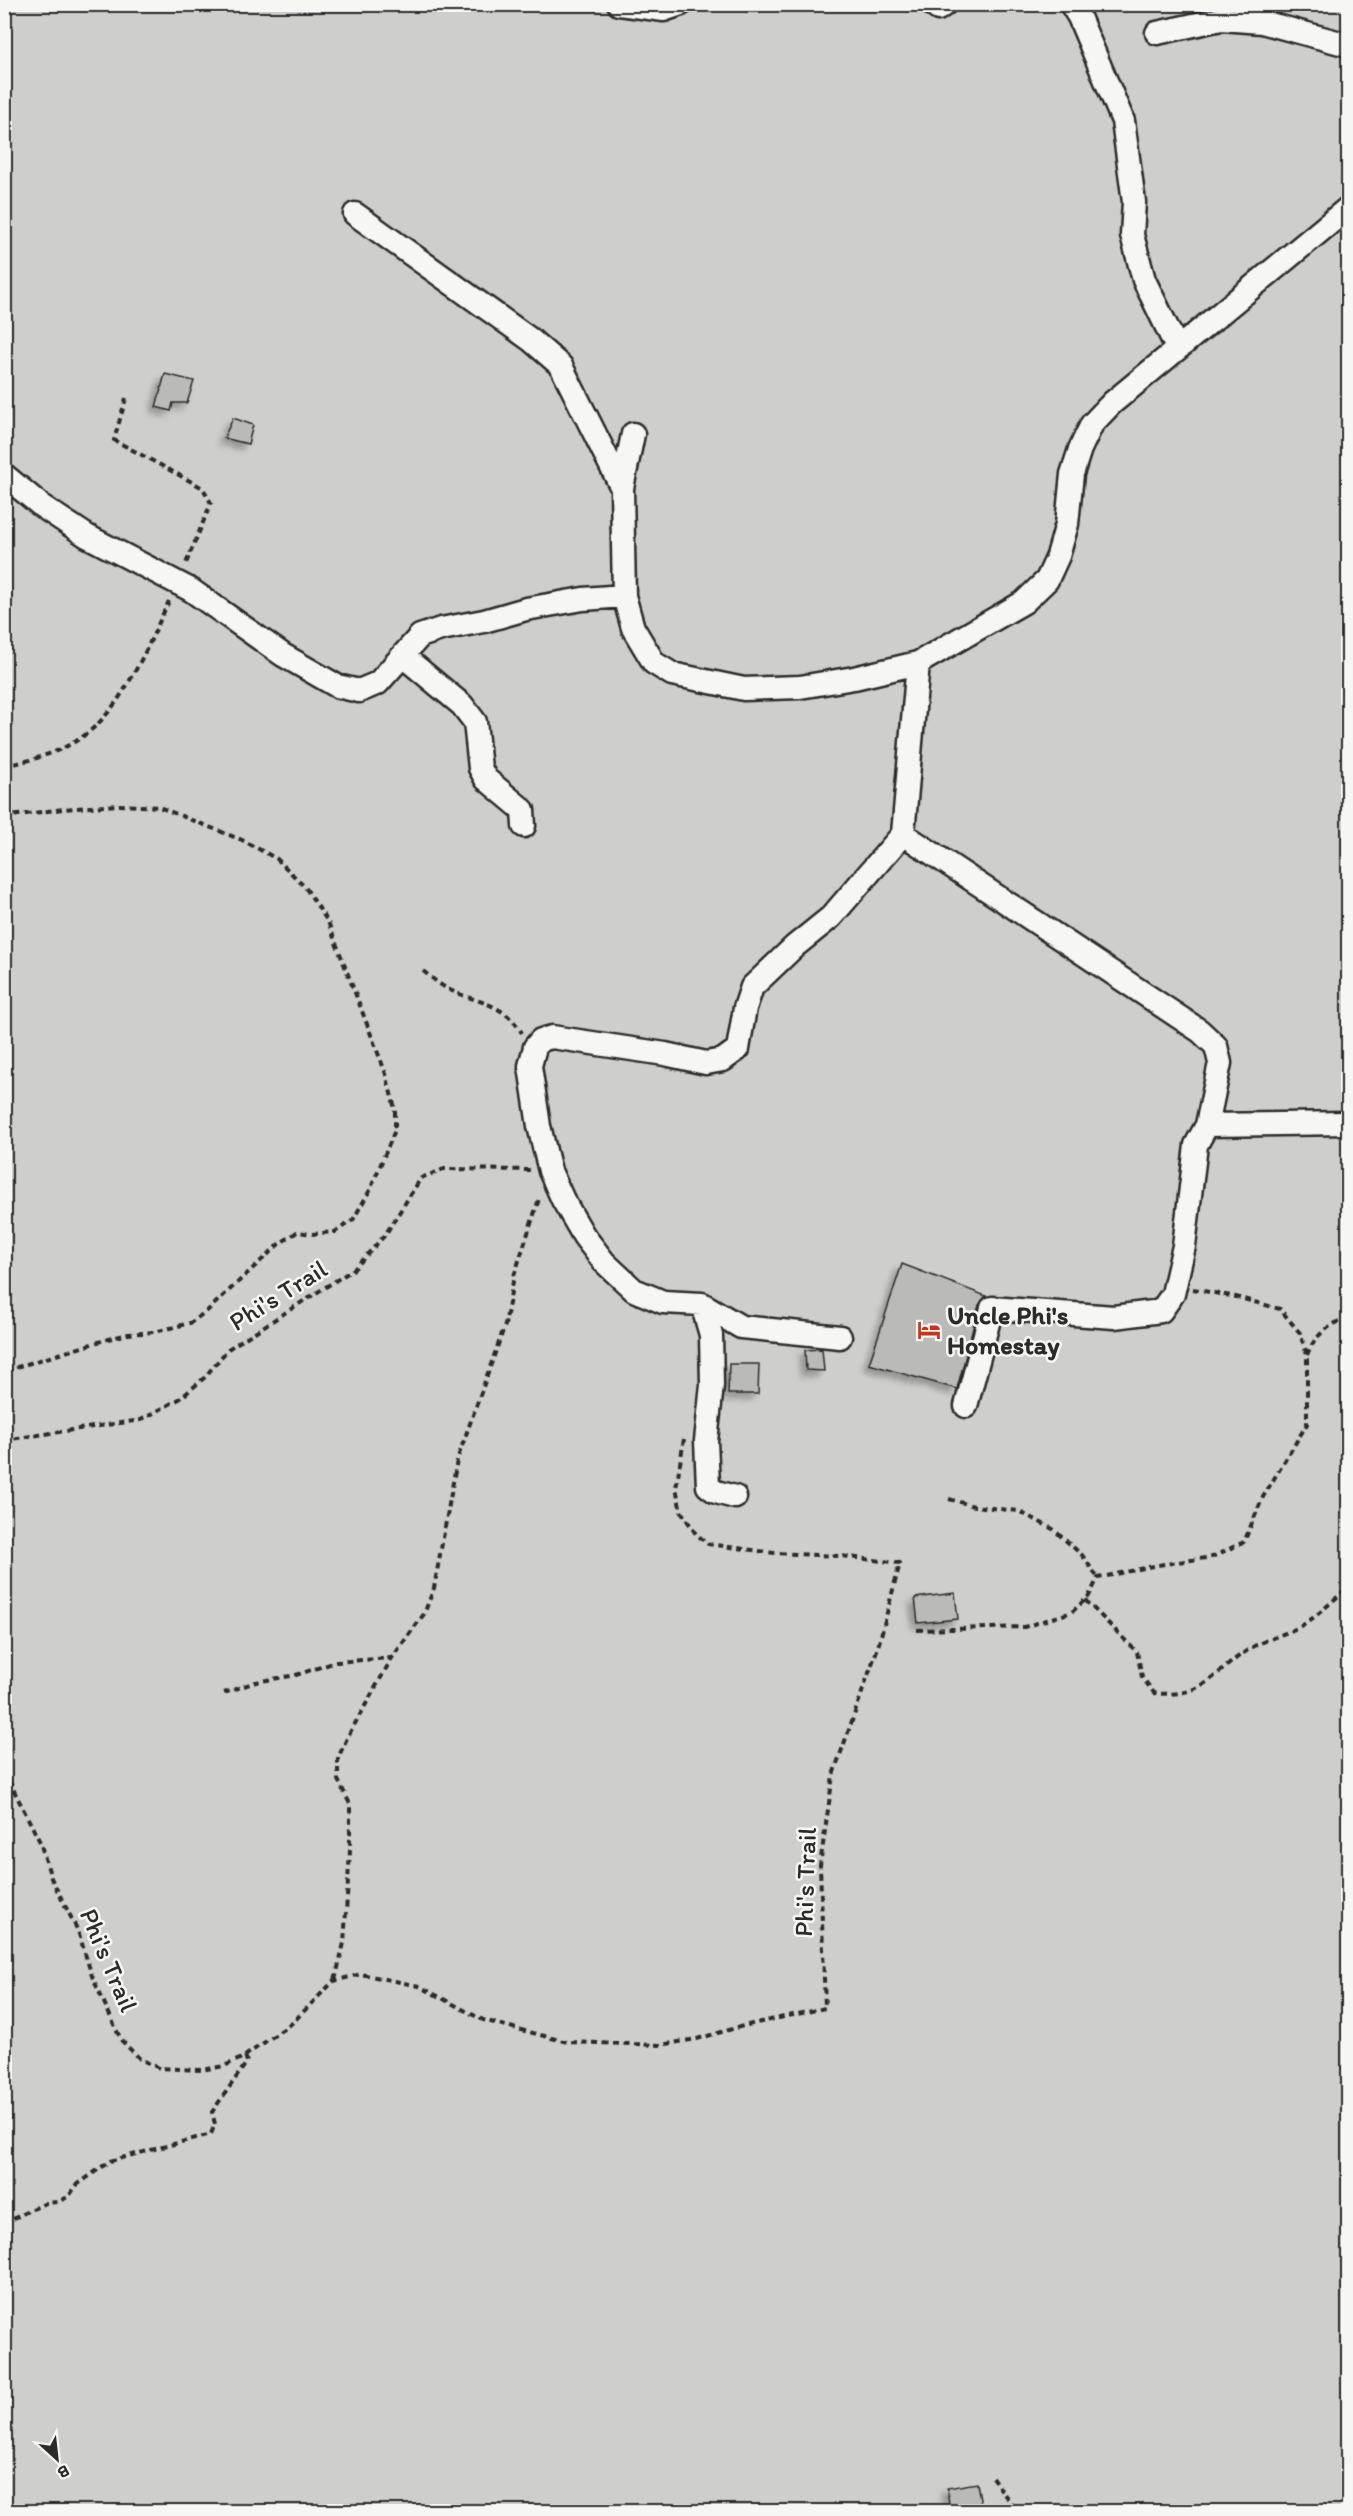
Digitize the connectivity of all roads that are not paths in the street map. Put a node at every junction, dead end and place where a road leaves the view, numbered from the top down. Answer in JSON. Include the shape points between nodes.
{"nodes":[{"id":1,"x":619,"y":4,"type":"edge"},
{"id":2,"x":681,"y":4,"type":"edge"},
{"id":3,"x":932,"y":4,"type":"edge"},
{"id":4,"x":945,"y":4,"type":"edge"},
{"id":5,"x":1071,"y":4,"type":"edge"},
{"id":6,"x":1157,"y":33,"type":"dead end"},
{"id":7,"x":1348,"y":45,"type":"edge"},
{"id":8,"x":1348,"y":208,"type":"edge"},
{"id":9,"x":356,"y":214,"type":"dead end"},
{"id":10,"x":1176,"y":348,"type":"junction"},
{"id":11,"x":633,"y":434,"type":"dead end"},
{"id":12,"x":4,"y":475,"type":"edge"},
{"id":13,"x":622,"y":488,"type":"junction"},
{"id":14,"x":624,"y":596,"type":"junction"},
{"id":15,"x":403,"y":656,"type":"junction"},
{"id":16,"x":918,"y":663,"type":"junction"},
{"id":17,"x":524,"y":826,"type":"dead end"},
{"id":18,"x":903,"y":834,"type":"junction"},
{"id":19,"x":1348,"y":1123,"type":"edge"},
{"id":20,"x":1207,"y":1125,"type":"junction"},
{"id":21,"x":702,"y":1304,"type":"junction"},
{"id":22,"x":840,"y":1337,"type":"dead end"},
{"id":23,"x":966,"y":1406,"type":"dead end"},
{"id":24,"x":735,"y":1497,"type":"dead end"}],
"edges":[{"from":1,"to":2,"type":"street","via":[[664,10]]},
{"from":3,"to":4,"type":"street","via":[[938,9]]},
{"from":5,"to":10,"type":"street","via":[[1123,121],[1134,202],[1132,235],[1144,280]]},
{"from":6,"to":7,"type":"street","via":[[1221,19],[1262,22]]},
{"from":8,"to":10,"type":"street"},
{"from":9,"to":13,"type":"street","via":[[531,340],[561,366]]},
{"from":10,"to":16,"type":"street","via":[[1092,424],[1072,474],[1067,524],[1047,580],[1024,602]]},
{"from":11,"to":13,"type":"street"},
{"from":12,"to":15,"type":"street","via":[[87,536],[178,583],[337,686],[359,691],[378,683]]},
{"from":13,"to":14,"type":"street"},
{"from":14,"to":15,"type":"street","via":[[583,599],[441,629],[420,636]]},
{"from":14,"to":16,"type":"street","via":[[633,628],[654,663],[672,674],[693,679],[744,689],[800,687]]},
{"from":15,"to":17,"type":"street","via":[[462,705],[475,722],[480,768],[492,786],[524,810]]},
{"from":16,"to":18,"type":"street"},
{"from":18,"to":20,"type":"street","via":[[1200,1031],[1216,1046],[1220,1063]]},
{"from":18,"to":21,"type":"street","via":[[831,916],[752,987],[738,1049],[723,1060],[706,1063],[552,1037],[535,1047],[530,1066],[550,1171],[584,1236],[634,1290],[663,1302]]},
{"from":19,"to":20,"type":"street"},
{"from":20,"to":23,"type":"street","via":[[1196,1145],[1184,1246],[1173,1294],[1161,1311],[1114,1317],[992,1308]]},
{"from":21,"to":22,"type":"street","via":[[741,1327]]},
{"from":21,"to":24,"type":"street","via":[[711,1335],[708,1486]]}]}
